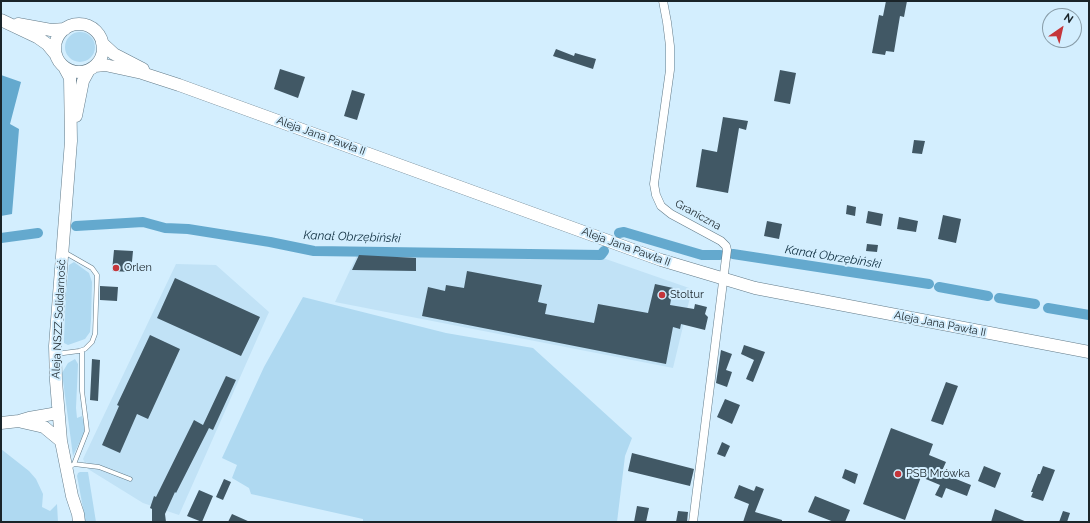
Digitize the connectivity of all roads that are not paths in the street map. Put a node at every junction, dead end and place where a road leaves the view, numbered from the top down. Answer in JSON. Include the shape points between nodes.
{"nodes":[{"id":1,"x":663,"y":1,"type":"edge"},
{"id":2,"x":2,"y":20,"type":"edge"},
{"id":3,"x":65,"y":29,"type":"junction"},
{"id":4,"x":102,"y":42,"type":"junction"},
{"id":5,"x":56,"y":55,"type":"junction"},
{"id":6,"x":64,"y":67,"type":"junction"},
{"id":7,"x":92,"y":68,"type":"junction"},
{"id":8,"x":179,"y":85,"type":"junction"},
{"id":9,"x":71,"y":141,"type":"junction"},
{"id":10,"x":62,"y":251,"type":"junction"},
{"id":11,"x":722,"y":279,"type":"junction"},
{"id":12,"x":82,"y":350,"type":"junction"},
{"id":13,"x":1089,"y":352,"type":"edge"},
{"id":14,"x":56,"y":354,"type":"junction"},
{"id":15,"x":58,"y":413,"type":"junction"},
{"id":16,"x":19,"y":421,"type":"junction"},
{"id":17,"x":1,"y":423,"type":"edge"},
{"id":18,"x":61,"y":442,"type":"junction"},
{"id":19,"x":70,"y":467,"type":"junction"},
{"id":20,"x":130,"y":479,"type":"dead end"},
{"id":21,"x":72,"y":496,"type":"junction"},
{"id":22,"x":71,"y":522,"type":"edge"},
{"id":23,"x":79,"y":522,"type":"edge"},
{"id":24,"x":693,"y":522,"type":"edge"}],
"edges":[{"from":1,"to":11,"type":"street","name":"Graniczna","via":[[670,46],[670,70],[654,184],[656,195],[661,206],[671,214],[713,236],[726,246]]},
{"from":2,"to":3,"type":"main road","via":[[51,30]]},
{"from":2,"to":5,"type":"main road","via":[[47,44]]},
{"from":3,"to":4,"type":"main road","via":[[79,24],[87,26],[99,35]]},
{"from":3,"to":5,"type":"main road","via":[[56,40]]},
{"from":4,"to":7,"type":"main road","via":[[101,56]]},
{"from":4,"to":8,"type":"main road","name":"Aleja Jana Pawła II","via":[[114,54]]},
{"from":5,"to":6,"type":"main road"},
{"from":6,"to":7,"type":"main road","via":[[76,72]]},
{"from":6,"to":9,"type":"main road","name":"Aleja NSZZ Solidarność","via":[[70,78]]},
{"from":7,"to":8,"type":"main road","name":"Aleja Jana Pawła II","via":[[106,65]]},
{"from":7,"to":9,"type":"main road","name":"Aleja NSZZ Solidarność","via":[[83,81]]},
{"from":8,"to":11,"type":"main road","name":"Aleja Jana Pawła II","via":[[661,260]]},
{"from":9,"to":10,"type":"main road","name":"Aleja NSZZ Solidarność"},
{"from":10,"to":12,"type":"lane","via":[[92,268],[97,275],[96,334],[92,342]]},
{"from":10,"to":14,"type":"main road","name":"Aleja NSZZ Solidarność"},
{"from":11,"to":13,"type":"main road","name":"Aleja Jana Pawła II","via":[[755,288]]},
{"from":11,"to":24,"type":"street","name":"Graniczna"},
{"from":12,"to":14,"type":"lane"},
{"from":12,"to":19,"type":"lane","via":[[82,391],[86,431]]},
{"from":14,"to":15,"type":"main road","name":"Aleja NSZZ Solidarność"},
{"from":15,"to":16,"type":"main road"},
{"from":15,"to":18,"type":"main road","name":"Aleja NSZZ Solidarność"},
{"from":16,"to":17,"type":"main road"},
{"from":16,"to":18,"type":"main road","via":[[44,427]]},
{"from":18,"to":19,"type":"main road","name":"Aleja NSZZ Solidarność"},
{"from":19,"to":20,"type":"lane","via":[[99,467]]},
{"from":19,"to":21,"type":"main road","name":"Aleja NSZZ Solidarność"},
{"from":21,"to":22,"type":"main road","name":"Aleja NSZZ Solidarność"},
{"from":21,"to":23,"type":"main road","name":"Aleja NSZZ Solidarność"}]}
